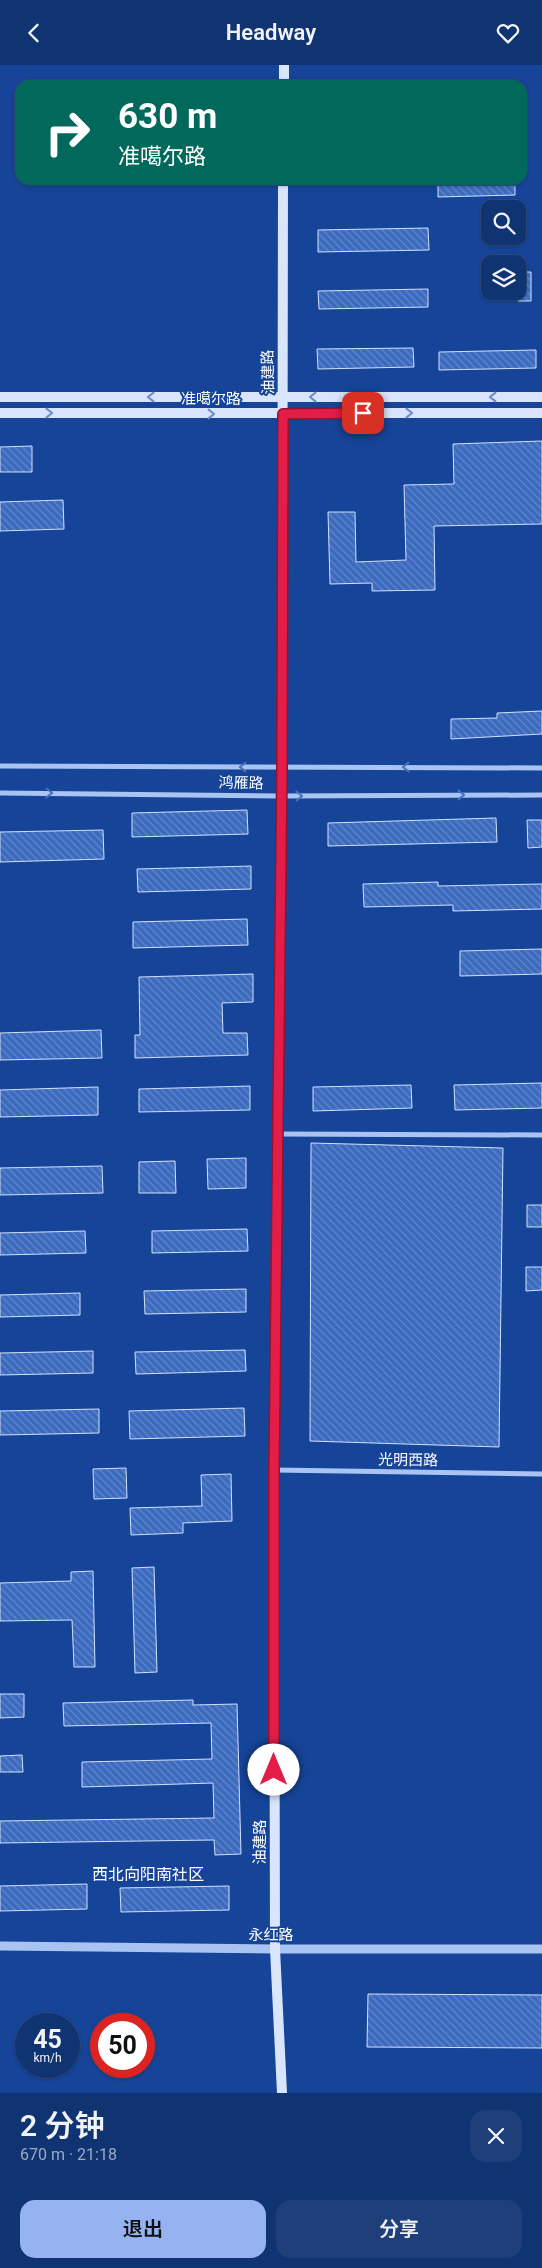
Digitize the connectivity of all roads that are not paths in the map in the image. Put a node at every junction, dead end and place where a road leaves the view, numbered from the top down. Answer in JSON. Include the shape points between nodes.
{"nodes":[{"id":1,"x":284,"y":65,"type":"edge"},
{"id":2,"x":284,"y":80,"type":"edge"},
{"id":3,"x":283,"y":185,"type":"edge"},
{"id":4,"x":0,"y":397,"type":"edge"},
{"id":5,"x":284,"y":397,"type":"junction"},
{"id":6,"x":542,"y":397,"type":"edge"},
{"id":7,"x":0,"y":413,"type":"edge"},
{"id":8,"x":542,"y":413,"type":"edge"},
{"id":9,"x":283,"y":414,"type":"junction"},
{"id":10,"x":0,"y":767,"type":"edge"},
{"id":11,"x":282,"y":767,"type":"junction"},
{"id":12,"x":542,"y":768,"type":"edge"},
{"id":13,"x":0,"y":793,"type":"edge"},
{"id":14,"x":542,"y":795,"type":"edge"},
{"id":15,"x":282,"y":796,"type":"junction"},
{"id":16,"x":278,"y":1134,"type":"junction"},
{"id":17,"x":542,"y":1135,"type":"edge"},
{"id":18,"x":274,"y":1470,"type":"junction"},
{"id":19,"x":542,"y":1474,"type":"edge"},
{"id":20,"x":0,"y":1946,"type":"edge"},
{"id":21,"x":275,"y":1949,"type":"junction"},
{"id":22,"x":542,"y":1949,"type":"edge"},
{"id":23,"x":282,"y":2093,"type":"edge"}],
"edges":[{"from":1,"to":2,"type":"main road"},
{"from":3,"to":5,"type":"main road","name":"油建路"},
{"from":5,"to":4,"type":"main road","name":"准噶尔路","one_way":true},
{"from":6,"to":5,"type":"main road","name":"准噶尔路","one_way":true},
{"from":5,"to":9,"type":"main road","name":"油建路"},
{"from":7,"to":9,"type":"main road","name":"准噶尔路","one_way":true},
{"from":9,"to":8,"type":"main road","name":"准噶尔路","one_way":true},
{"from":9,"to":11,"type":"main road","name":"油建路"},
{"from":11,"to":10,"type":"street","name":"鸿雁路","one_way":true},
{"from":12,"to":11,"type":"street","name":"鸿雁路","one_way":true},
{"from":11,"to":15,"type":"main road","name":"油建路"},
{"from":13,"to":15,"type":"street","name":"鸿雁路","one_way":true},
{"from":15,"to":14,"type":"street","name":"鸿雁路","one_way":true},
{"from":15,"to":16,"type":"main road","name":"油建路"},
{"from":16,"to":17,"type":"street"},
{"from":16,"to":18,"type":"main road","name":"油建路"},
{"from":18,"to":19,"type":"street","name":"光明西路"},
{"from":18,"to":21,"type":"main road","name":"油建路"},
{"from":20,"to":21,"type":"street","name":"永红路"},
{"from":21,"to":22,"type":"street","name":"永红路"},
{"from":21,"to":23,"type":"main road","name":"油建路"}]}
